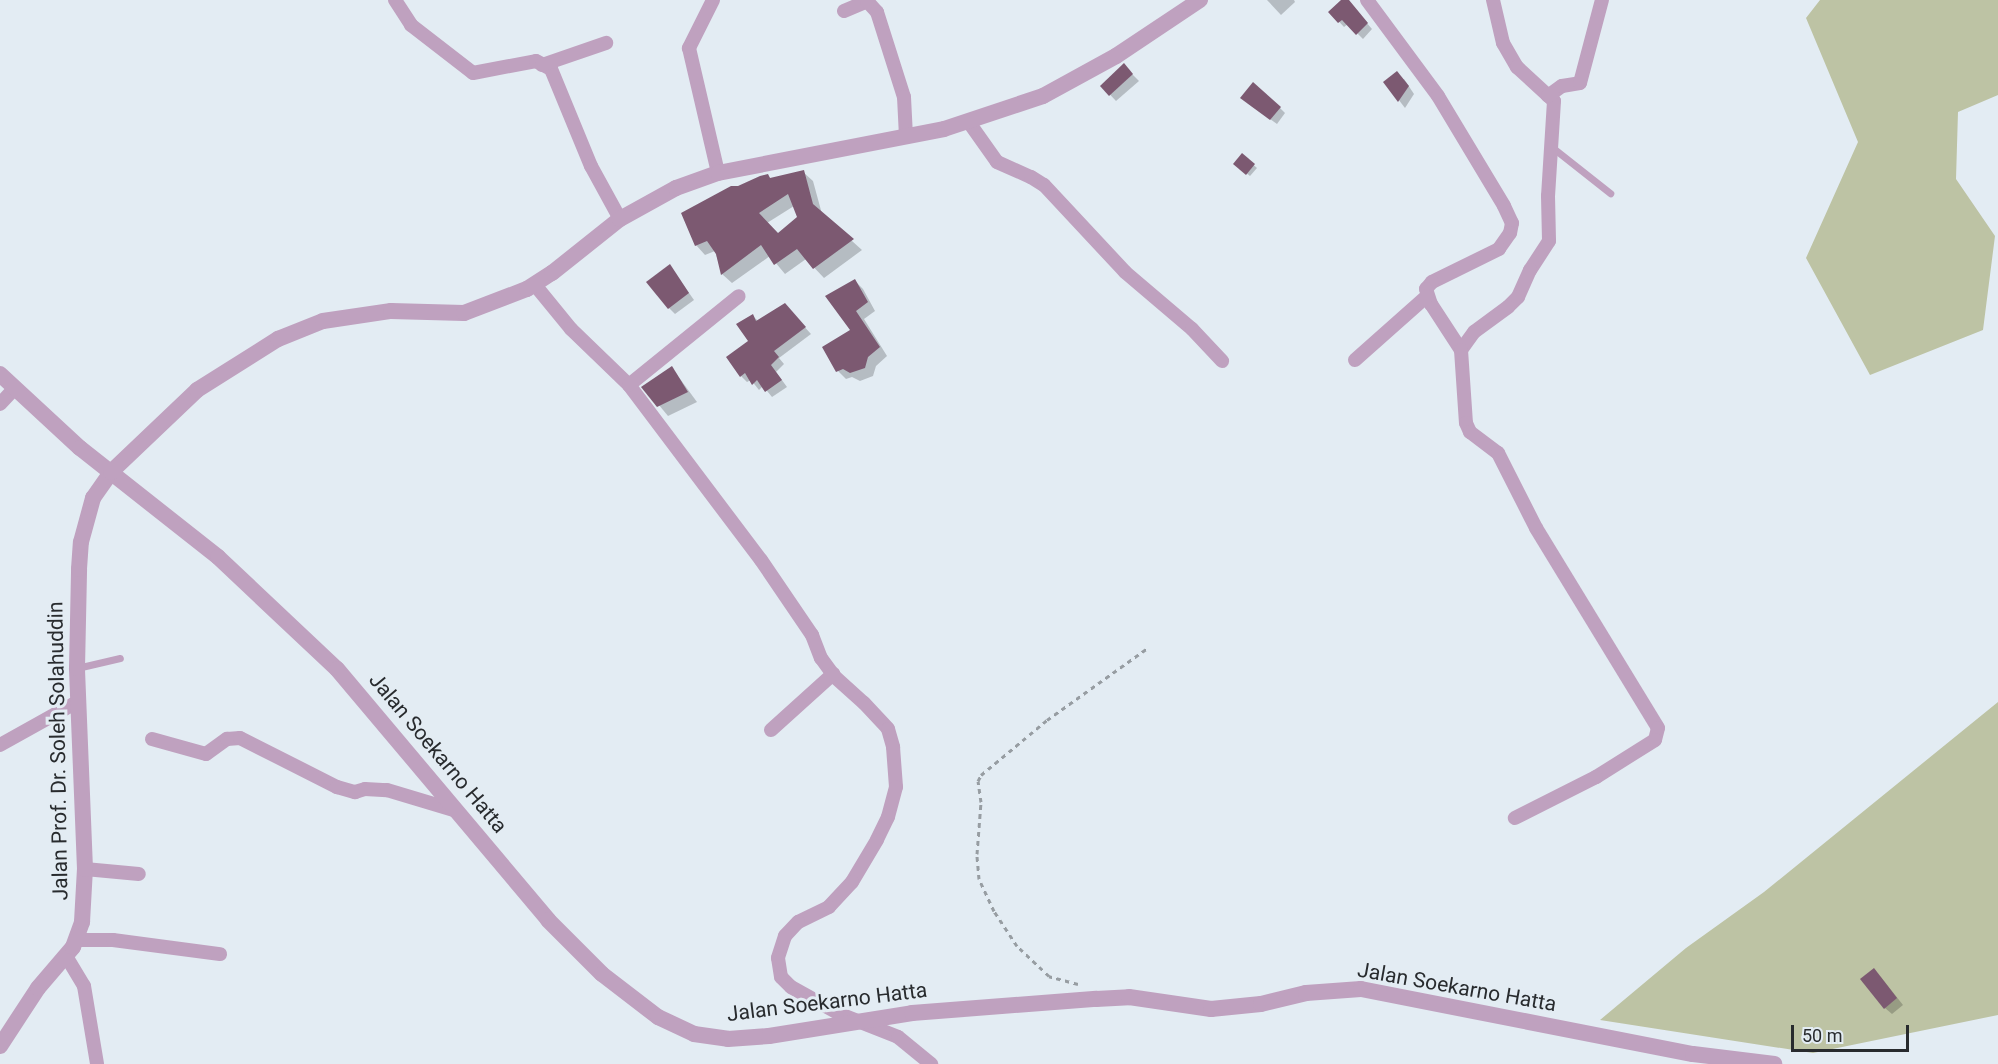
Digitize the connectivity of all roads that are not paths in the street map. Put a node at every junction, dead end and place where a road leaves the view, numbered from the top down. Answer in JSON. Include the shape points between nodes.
{"nodes":[{"id":1,"x":395,"y":0,"type":"edge"},
{"id":2,"x":713,"y":0,"type":"edge"},
{"id":3,"x":1200,"y":0,"type":"edge"},
{"id":4,"x":1367,"y":0,"type":"edge"},
{"id":5,"x":1493,"y":0,"type":"edge"},
{"id":6,"x":1602,"y":0,"type":"edge"},
{"id":7,"x":844,"y":11,"type":"dead end"},
{"id":8,"x":606,"y":42,"type":"dead end"},
{"id":9,"x":542,"y":65,"type":"junction"},
{"id":10,"x":1548,"y":96,"type":"junction"},
{"id":11,"x":968,"y":121,"type":"junction"},
{"id":12,"x":906,"y":137,"type":"junction"},
{"id":13,"x":1553,"y":148,"type":"junction"},
{"id":14,"x":718,"y":173,"type":"junction"},
{"id":15,"x":1610,"y":193,"type":"dead end"},
{"id":16,"x":620,"y":219,"type":"junction"},
{"id":17,"x":535,"y":285,"type":"junction"},
{"id":18,"x":739,"y":296,"type":"dead end"},
{"id":19,"x":1426,"y":296,"type":"junction"},
{"id":20,"x":1461,"y":350,"type":"junction"},
{"id":21,"x":1355,"y":360,"type":"dead end"},
{"id":22,"x":1222,"y":361,"type":"dead end"},
{"id":23,"x":0,"y":374,"type":"edge"},
{"id":24,"x":629,"y":385,"type":"junction"},
{"id":25,"x":14,"y":389,"type":"junction"},
{"id":26,"x":0,"y":404,"type":"edge"},
{"id":27,"x":111,"y":472,"type":"junction"},
{"id":28,"x":120,"y":658,"type":"dead end"},
{"id":29,"x":77,"y":668,"type":"junction"},
{"id":30,"x":832,"y":674,"type":"junction"},
{"id":31,"x":80,"y":701,"type":"junction"},
{"id":32,"x":771,"y":730,"type":"dead end"},
{"id":33,"x":152,"y":739,"type":"dead end"},
{"id":34,"x":0,"y":745,"type":"edge"},
{"id":35,"x":457,"y":811,"type":"junction"},
{"id":36,"x":1515,"y":818,"type":"dead end"},
{"id":37,"x":85,"y":870,"type":"junction"},
{"id":38,"x":139,"y":874,"type":"dead end"},
{"id":39,"x":77,"y":940,"type":"junction"},
{"id":40,"x":220,"y":954,"type":"dead end"},
{"id":41,"x":66,"y":956,"type":"junction"},
{"id":42,"x":863,"y":1021,"type":"junction"},
{"id":43,"x":0,"y":1046,"type":"edge"},
{"id":44,"x":97,"y":1064,"type":"edge"},
{"id":45,"x":931,"y":1064,"type":"edge"},
{"id":46,"x":1774,"y":1064,"type":"edge"}],
"edges":[{"from":1,"to":9,"type":"street","via":[[411,25],[472,73],[536,61]]},
{"from":2,"to":14,"type":"street","via":[[688,48]]},
{"from":3,"to":11,"type":"street","name":"Jalan Prof. Dr. Soleh Solahuddin","via":[[1067,84]]},
{"from":4,"to":19,"type":"street","via":[[1438,96],[1512,224],[1499,249],[1432,282]]},
{"from":5,"to":10,"type":"street","via":[[1503,43],[1517,68]]},
{"from":6,"to":10,"type":"street","via":[[1580,83],[1562,86]]},
{"from":7,"to":12,"type":"street","via":[[867,1],[877,12],[904,97]]},
{"from":8,"to":9,"type":"street"},
{"from":9,"to":16,"type":"street","via":[[552,69],[591,166]]},
{"from":10,"to":13,"type":"street","via":[[1554,101]]},
{"from":11,"to":12,"type":"street","name":"Jalan Prof. Dr. Soleh Solahuddin"},
{"from":11,"to":22,"type":"street","via":[[997,162],[1044,185],[1125,272],[1192,329]]},
{"from":12,"to":14,"type":"street","name":"Jalan Prof. Dr. Soleh Solahuddin"},
{"from":13,"to":15,"type":"lane"},
{"from":13,"to":20,"type":"street","via":[[1549,241],[1518,297],[1474,332]]},
{"from":14,"to":16,"type":"street","name":"Jalan Prof. Dr. Soleh Solahuddin","via":[[676,188]]},
{"from":16,"to":17,"type":"street","name":"Jalan Prof. Dr. Soleh Solahuddin"},
{"from":17,"to":24,"type":"street","via":[[571,329]]},
{"from":17,"to":27,"type":"street","name":"Jalan Prof. Dr. Soleh Solahuddin","via":[[464,313],[391,310],[340,317],[278,339],[197,390]]},
{"from":18,"to":24,"type":"street"},
{"from":19,"to":20,"type":"street"},
{"from":19,"to":21,"type":"street"},
{"from":20,"to":36,"type":"street","via":[[1470,432],[1498,453],[1536,528],[1658,728],[1655,740],[1596,777]]},
{"from":23,"to":25,"type":"street","name":"Jalan Soekarno Hatta"},
{"from":24,"to":30,"type":"street","via":[[761,560],[812,635]]},
{"from":25,"to":26,"type":"street"},
{"from":25,"to":27,"type":"street","name":"Jalan Soekarno Hatta"},
{"from":27,"to":29,"type":"street","name":"Jalan Prof. Dr. Soleh Solahuddin","via":[[93,498],[81,542]]},
{"from":27,"to":35,"type":"street","name":"Jalan Soekarno Hatta","via":[[218,557],[338,669]]},
{"from":28,"to":29,"type":"lane"},
{"from":29,"to":31,"type":"street","name":"Jalan Prof. Dr. Soleh Solahuddin"},
{"from":30,"to":32,"type":"street"},
{"from":30,"to":42,"type":"street","via":[[888,729],[896,787],[888,817],[864,865],[829,907],[798,922],[785,936],[778,958],[781,977],[791,987],[840,1014]]},
{"from":31,"to":34,"type":"street"},
{"from":31,"to":37,"type":"street","name":"Jalan Prof. Dr. Soleh Solahuddin"},
{"from":33,"to":35,"type":"street","via":[[206,754],[227,739],[240,738],[337,787],[354,792],[387,790]]},
{"from":35,"to":42,"type":"street","name":"Jalan Soekarno Hatta","via":[[548,920],[602,974],[658,1017],[694,1034],[728,1039]]},
{"from":37,"to":38,"type":"street"},
{"from":37,"to":39,"type":"street","name":"Jalan Prof. Dr. Soleh Solahuddin"},
{"from":39,"to":40,"type":"street","via":[[113,940]]},
{"from":39,"to":41,"type":"street","name":"Jalan Prof. Dr. Soleh Solahuddin"},
{"from":41,"to":43,"type":"street","name":"Jalan Prof. Dr. Soleh Solahuddin","via":[[38,988]]},
{"from":41,"to":44,"type":"street","via":[[84,986]]},
{"from":42,"to":45,"type":"street","via":[[898,1037]]},
{"from":42,"to":46,"type":"street","name":"Jalan Soekarno Hatta","via":[[912,1013],[1096,999],[1129,998],[1211,1009],[1361,988],[1693,1054]]}]}
